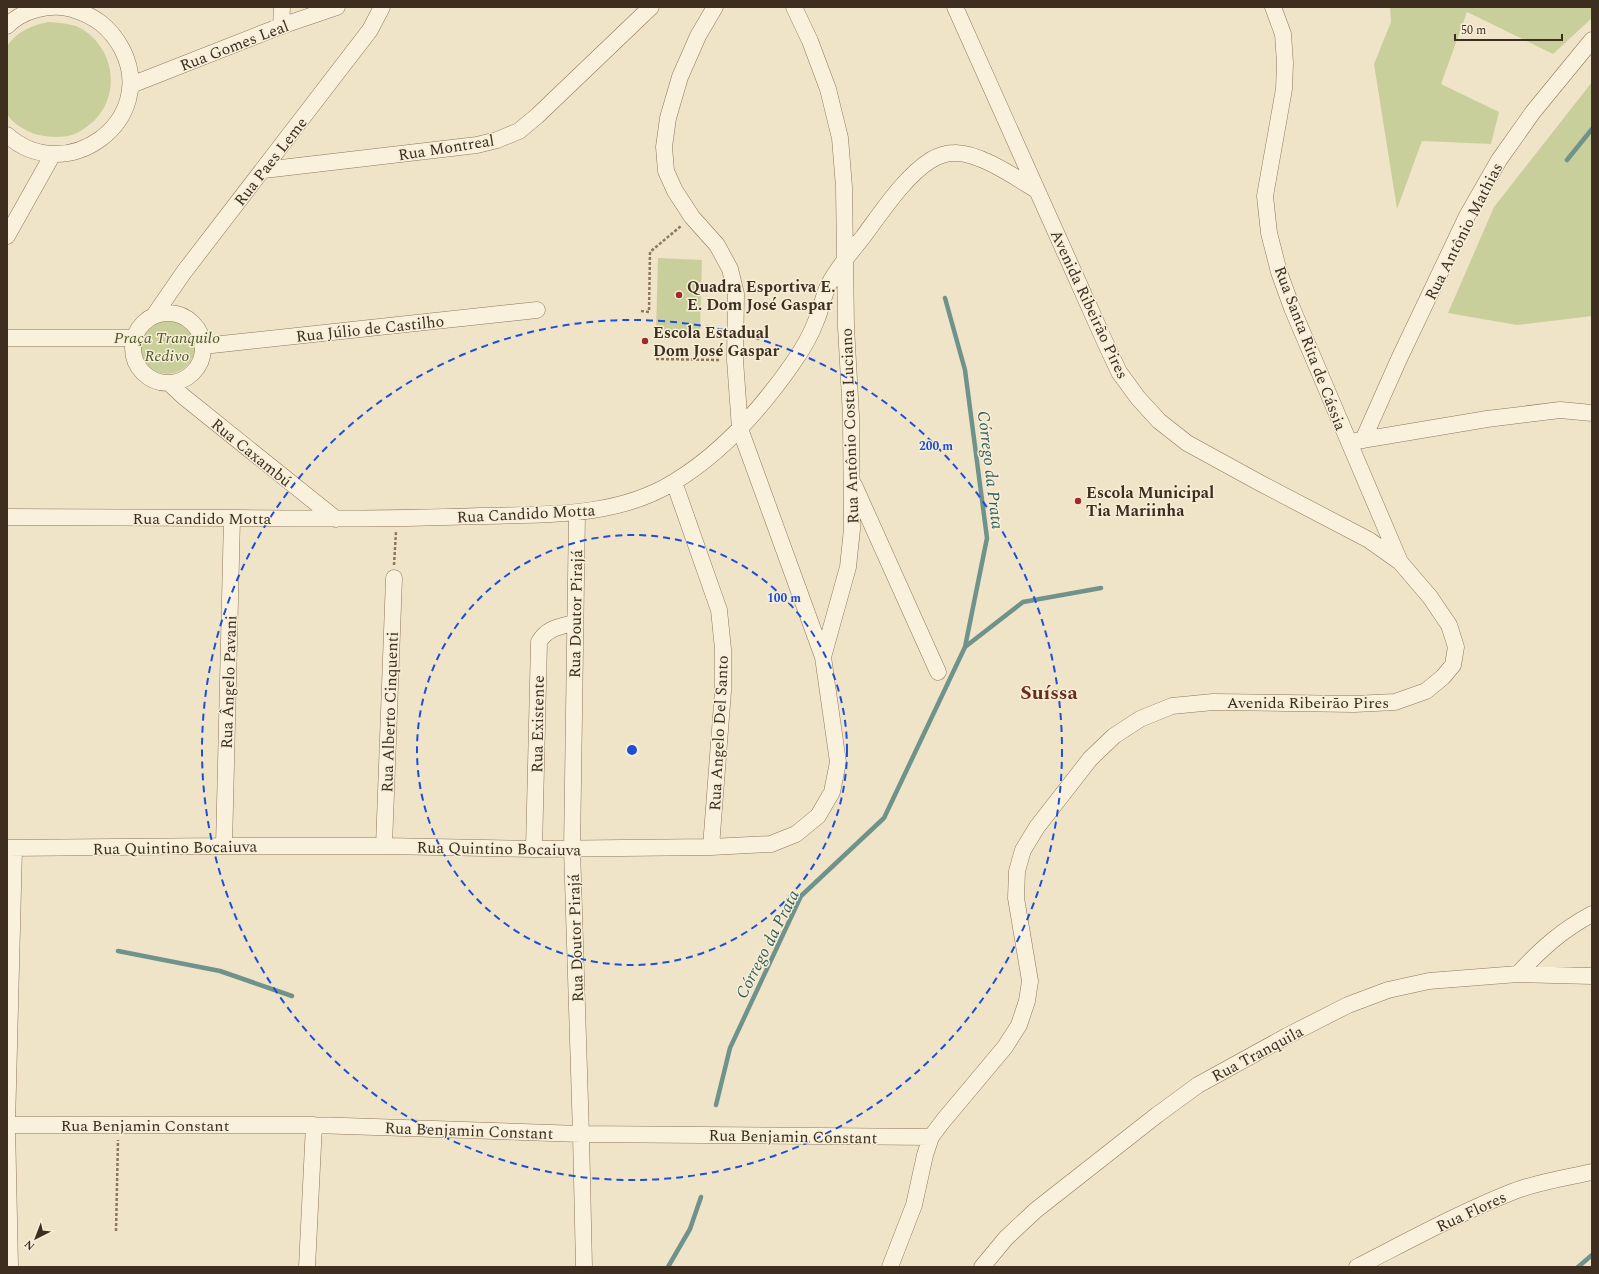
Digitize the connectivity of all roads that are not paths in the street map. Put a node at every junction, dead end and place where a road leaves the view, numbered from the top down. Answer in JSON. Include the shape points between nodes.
{"nodes":[{"id":1,"x":282,"y":7,"type":"edge"},
{"id":2,"x":337,"y":7,"type":"edge"},
{"id":3,"x":382,"y":7,"type":"edge"},
{"id":4,"x":651,"y":7,"type":"edge"},
{"id":5,"x":715,"y":7,"type":"edge"},
{"id":6,"x":794,"y":7,"type":"edge"},
{"id":7,"x":955,"y":7,"type":"edge"},
{"id":8,"x":1273,"y":7,"type":"edge"},
{"id":9,"x":91,"y":10,"type":"edge"},
{"id":10,"x":7,"y":26,"type":"edge"},
{"id":11,"x":282,"y":26,"type":"junction"},
{"id":12,"x":1592,"y":40,"type":"edge"},
{"id":13,"x":132,"y":85,"type":"junction"},
{"id":14,"x":7,"y":134,"type":"edge"},
{"id":15,"x":53,"y":154,"type":"junction"},
{"id":16,"x":264,"y":170,"type":"junction"},
{"id":17,"x":1036,"y":190,"type":"junction"},
{"id":18,"x":7,"y":236,"type":"edge"},
{"id":19,"x":845,"y":260,"type":"junction"},
{"id":20,"x":537,"y":310,"type":"dead end"},
{"id":21,"x":155,"y":314,"type":"junction"},
{"id":22,"x":7,"y":338,"type":"edge"},
{"id":23,"x":133,"y":338,"type":"junction"},
{"id":24,"x":203,"y":346,"type":"junction"},
{"id":25,"x":169,"y":383,"type":"junction"},
{"id":26,"x":1592,"y":413,"type":"edge"},
{"id":27,"x":740,"y":429,"type":"junction"},
{"id":28,"x":1355,"y":441,"type":"junction"},
{"id":29,"x":674,"y":482,"type":"junction"},
{"id":30,"x":852,"y":482,"type":"junction"},
{"id":31,"x":577,"y":513,"type":"junction"},
{"id":32,"x":7,"y":517,"type":"edge"},
{"id":33,"x":232,"y":518,"type":"junction"},
{"id":34,"x":336,"y":519,"type":"junction"},
{"id":35,"x":1400,"y":562,"type":"junction"},
{"id":36,"x":394,"y":578,"type":"road end"},
{"id":37,"x":574,"y":623,"type":"junction"},
{"id":38,"x":823,"y":657,"type":"junction"},
{"id":39,"x":938,"y":672,"type":"dead end"},
{"id":40,"x":224,"y":846,"type":"junction"},
{"id":41,"x":384,"y":846,"type":"junction"},
{"id":42,"x":711,"y":847,"type":"junction"},
{"id":43,"x":11,"y":848,"type":"edge"},
{"id":44,"x":534,"y":849,"type":"junction"},
{"id":45,"x":572,"y":849,"type":"junction"},
{"id":46,"x":1592,"y":914,"type":"edge"},
{"id":47,"x":1518,"y":974,"type":"junction"},
{"id":48,"x":1592,"y":976,"type":"edge"},
{"id":49,"x":7,"y":1125,"type":"edge"},
{"id":50,"x":314,"y":1125,"type":"junction"},
{"id":51,"x":582,"y":1134,"type":"junction"},
{"id":52,"x":931,"y":1137,"type":"junction"},
{"id":53,"x":1592,"y":1172,"type":"edge"},
{"id":54,"x":10,"y":1267,"type":"edge"},
{"id":55,"x":307,"y":1267,"type":"edge"},
{"id":56,"x":584,"y":1267,"type":"edge"},
{"id":57,"x":890,"y":1267,"type":"edge"},
{"id":58,"x":982,"y":1267,"type":"edge"},
{"id":59,"x":1358,"y":1267,"type":"edge"}],
"edges":[{"from":1,"to":11,"type":"street"},
{"from":2,"to":11,"type":"street","name":"Rua Gomes Leal"},
{"from":3,"to":16,"type":"street","name":"Rua Paes Leme","via":[[370,30]]},
{"from":4,"to":16,"type":"street","name":"Rua Montreal","via":[[519,131],[477,145]]},
{"from":5,"to":27,"type":"street","via":[[698,36],[680,77],[668,118],[664,147],[666,172],[675,191],[692,217],[717,245],[730,269],[736,294],[735,360]]},
{"from":6,"to":19,"type":"street","name":"Rua Antônio Costa Luciano","via":[[828,89],[840,138]]},
{"from":7,"to":17,"type":"street","name":"Avenida Ribeirão Pires"},
{"from":8,"to":28,"type":"street","name":"Rua Santa Rita de Cássia","via":[[1283,34],[1285,62],[1284,89],[1265,196],[1269,233],[1292,308]]},
{"from":9,"to":10,"type":"street","via":[[46,8],[26,13]]},
{"from":9,"to":13,"type":"street","via":[[116,39],[126,56]]},
{"from":11,"to":13,"type":"street","name":"Rua Gomes Leal"},
{"from":12,"to":28,"type":"street","name":"Rua Antônio Mathias","via":[[1533,112],[1499,160],[1467,216],[1399,359]]},
{"from":13,"to":15,"type":"street","via":[[123,112],[102,139],[87,148]]},
{"from":14,"to":15,"type":"street","via":[[15,142],[33,151]]},
{"from":15,"to":18,"type":"street"},
{"from":16,"to":21,"type":"street","name":"Rua Paes Leme","via":[[184,272]]},
{"from":17,"to":19,"type":"street","name":"Rua Candido Motta","via":[[1001,168],[971,156],[956,153],[942,155],[930,161],[893,196]]},
{"from":17,"to":35,"type":"street","name":"Avenida Ribeirão Pires","via":[[1119,372],[1159,421],[1187,443],[1369,540]]},
{"from":19,"to":27,"type":"street","name":"Rua Candido Motta","via":[[828,287],[815,325],[795,360],[772,393]]},
{"from":19,"to":30,"type":"street","name":"Rua Antônio Costa Luciano"},
{"from":20,"to":24,"type":"street","name":"Rua Júlio de Castilho"},
{"from":21,"to":23,"type":"street","via":[[141,324]]},
{"from":21,"to":24,"type":"street","via":[[177,313],[187,318],[201,335]]},
{"from":22,"to":23,"type":"street"},
{"from":23,"to":25,"type":"street","via":[[134,360],[140,370],[148,378]]},
{"from":24,"to":25,"type":"street","via":[[202,357],[190,376]]},
{"from":25,"to":34,"type":"street","name":"Rua Caxambú"},
{"from":26,"to":28,"type":"street","via":[[1552,411]]},
{"from":27,"to":29,"type":"street","name":"Rua Candido Motta","via":[[707,459]]},
{"from":27,"to":38,"type":"street"},
{"from":28,"to":35,"type":"street","name":"Rua Santa Rita de Cássia"},
{"from":29,"to":31,"type":"street","name":"Rua Candido Motta","via":[[625,504]]},
{"from":29,"to":42,"type":"street","name":"Rua Angelo Del Santo","via":[[719,610],[723,649],[723,691]]},
{"from":30,"to":38,"type":"street","name":"Rua Antônio Costa Luciano","via":[[852,528],[848,567]]},
{"from":30,"to":39,"type":"street"},
{"from":31,"to":34,"type":"street","name":"Rua Candido Motta"},
{"from":31,"to":37,"type":"street","name":"Rua Doutor Pirajá"},
{"from":32,"to":33,"type":"street","name":"Rua Candido Motta"},
{"from":33,"to":34,"type":"street","name":"Rua Candido Motta"},
{"from":33,"to":40,"type":"street","name":"Rua Ângelo Pavani"},
{"from":35,"to":52,"type":"street","name":"Avenida Ribeirão Pires","via":[[1430,597],[1449,625],[1456,647],[1453,665],[1426,691],[1395,702],[1213,702],[1172,706],[1140,719],[1114,736],[1090,759],[1037,827],[1023,850],[1017,871],[1016,898],[1030,981],[1019,1025],[1005,1047]]},
{"from":36,"to":41,"type":"street","name":"Rua Alberto Cinquenti"},
{"from":37,"to":44,"type":"street","name":"Rua Existente","via":[[551,629],[539,642]]},
{"from":37,"to":45,"type":"street","name":"Rua Doutor Pirajá"},
{"from":38,"to":42,"type":"street","name":"Rua Quintino Bocaiuva","via":[[838,762],[832,792],[818,816],[796,834],[771,844]]},
{"from":40,"to":41,"type":"street","name":"Rua Quintino Bocaiuva"},
{"from":40,"to":43,"type":"street","name":"Rua Quintino Bocaiuva"},
{"from":41,"to":44,"type":"street","name":"Rua Quintino Bocaiuva"},
{"from":42,"to":45,"type":"street","name":"Rua Quintino Bocaiuva"},
{"from":43,"to":49,"type":"street"},
{"from":44,"to":45,"type":"street","name":"Rua Quintino Bocaiuva"},
{"from":45,"to":51,"type":"street","name":"Rua Doutor Pirajá"},
{"from":46,"to":47,"type":"street","via":[[1571,925],[1552,940]]},
{"from":47,"to":48,"type":"street","name":"Rua Tranquila"},
{"from":47,"to":58,"type":"street","name":"Rua Tranquila","via":[[1429,982],[1388,990],[1348,1005],[1287,1036],[1198,1085],[1157,1115],[1036,1210],[1006,1238]]},
{"from":49,"to":50,"type":"street","name":"Rua Benjamin Constant"},
{"from":49,"to":54,"type":"street"},
{"from":50,"to":51,"type":"street","name":"Rua Benjamin Constant"},
{"from":50,"to":55,"type":"street"},
{"from":51,"to":52,"type":"street","name":"Rua Benjamin Constant"},
{"from":51,"to":56,"type":"street","name":"Rua Doutor Pirajá"},
{"from":52,"to":57,"type":"street","name":"Avenida Ribeirão Pires","via":[[914,1205]]},
{"from":53,"to":59,"type":"street","name":"Rua Flores","via":[[1513,1191]]}]}
